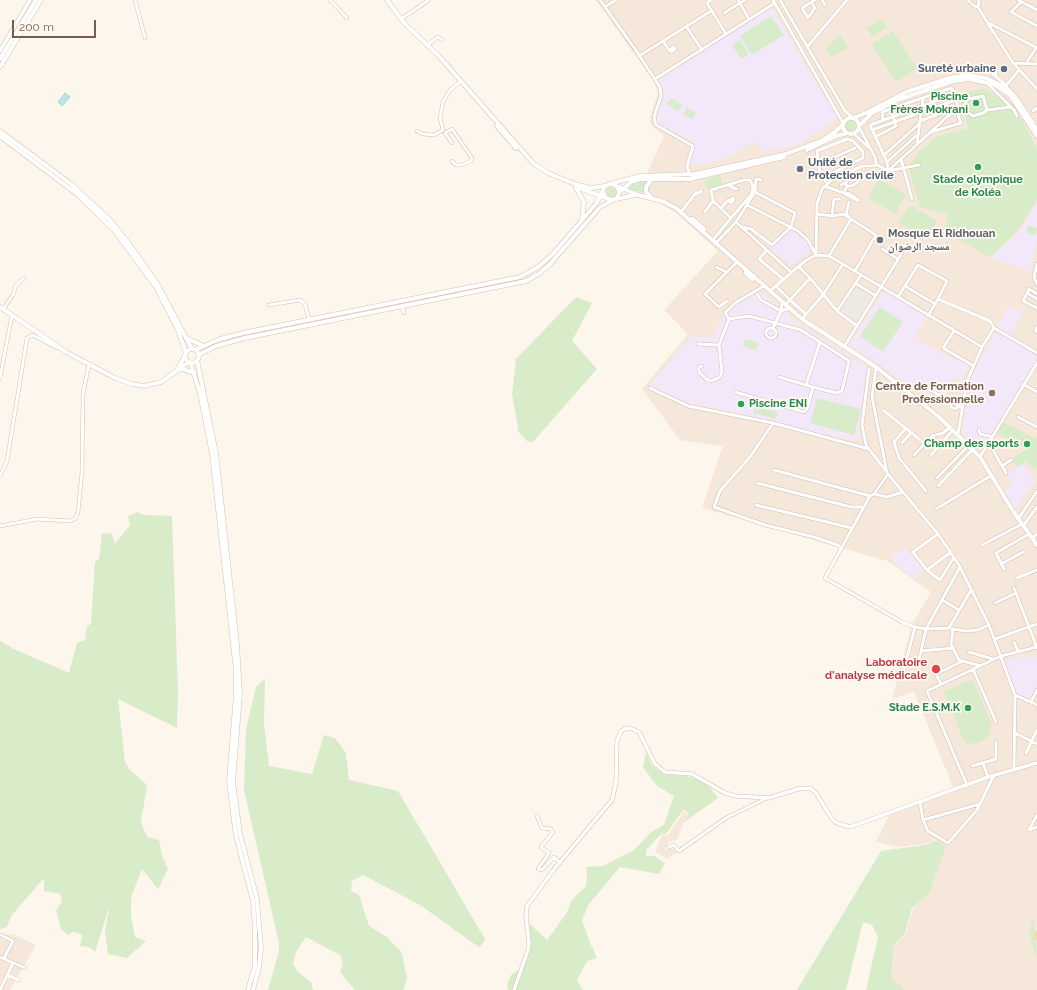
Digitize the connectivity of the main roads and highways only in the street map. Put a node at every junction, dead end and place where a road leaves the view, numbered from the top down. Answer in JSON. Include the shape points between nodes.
{"nodes":[{"id":1,"x":36,"y":0,"type":"edge"},
{"id":2,"x":41,"y":0,"type":"edge"},
{"id":3,"x":389,"y":0,"type":"edge"},
{"id":4,"x":0,"y":59,"type":"edge"},
{"id":5,"x":0,"y":67,"type":"edge"},
{"id":6,"x":460,"y":82,"type":"junction"},
{"id":7,"x":1004,"y":87,"type":"junction"},
{"id":8,"x":852,"y":118,"type":"junction"},
{"id":9,"x":843,"y":124,"type":"junction"},
{"id":10,"x":859,"y":126,"type":"junction"},
{"id":11,"x":1037,"y":130,"type":"edge"},
{"id":12,"x":0,"y":131,"type":"edge"},
{"id":13,"x":848,"y":133,"type":"junction"},
{"id":14,"x":0,"y":136,"type":"edge"},
{"id":15,"x":1037,"y":136,"type":"edge"},
{"id":16,"x":652,"y":179,"type":"junction"},
{"id":17,"x":611,"y":184,"type":"junction"},
{"id":18,"x":605,"y":186,"type":"junction"},
{"id":19,"x":574,"y":187,"type":"junction"},
{"id":20,"x":621,"y":191,"type":"junction"},
{"id":21,"x":603,"y":195,"type":"junction"},
{"id":22,"x":638,"y":195,"type":"junction"},
{"id":23,"x":652,"y":198,"type":"junction"},
{"id":24,"x":614,"y":199,"type":"junction"},
{"id":25,"x":582,"y":220,"type":"junction"},
{"id":26,"x":2,"y":308,"type":"edge"},
{"id":27,"x":186,"y":338,"type":"junction"},
{"id":28,"x":204,"y":346,"type":"junction"},
{"id":29,"x":193,"y":350,"type":"junction"},
{"id":30,"x":185,"y":354,"type":"junction"},
{"id":31,"x":198,"y":358,"type":"junction"},
{"id":32,"x":190,"y":362,"type":"junction"},
{"id":33,"x":178,"y":369,"type":"junction"},
{"id":34,"x":195,"y":373,"type":"junction"},
{"id":35,"x":1037,"y":546,"type":"edge"},
{"id":36,"x":248,"y":990,"type":"edge"},
{"id":37,"x":253,"y":990,"type":"edge"}],
"edges":[{"from":1,"to":4,"type":"main road"},
{"from":2,"to":5,"type":"main road"},
{"from":3,"to":6,"type":"main road","via":[[401,19]]},
{"from":6,"to":18,"type":"main road","via":[[536,166],[575,184],[591,188]]},
{"from":6,"to":19,"type":"main road","via":[[530,164]]},
{"from":7,"to":8,"type":"main road","via":[[982,77],[954,77],[900,95]]},
{"from":7,"to":10,"type":"main road","via":[[962,79],[908,96],[876,111]]},
{"from":7,"to":11,"type":"main road","via":[[1017,98]]},
{"from":7,"to":15,"type":"main road"},
{"from":8,"to":9,"type":"main road","via":[[846,118]]},
{"from":8,"to":10,"type":"main road","via":[[857,120]]},
{"from":9,"to":13,"type":"main road"},
{"from":9,"to":17,"type":"main road","via":[[829,136],[796,151],[690,175],[640,176]]},
{"from":10,"to":13,"type":"main road","via":[[853,134]]},
{"from":12,"to":27,"type":"main road","via":[[80,191],[110,220],[158,285]]},
{"from":13,"to":16,"type":"main road","via":[[777,159],[690,179]]},
{"from":14,"to":30,"type":"main road","via":[[77,194],[114,230],[156,287],[178,330]]},
{"from":16,"to":20,"type":"main road","via":[[635,180]]},
{"from":16,"to":23,"type":"main road","via":[[646,189]]},
{"from":17,"to":18,"type":"main road"},
{"from":17,"to":20,"type":"main road"},
{"from":18,"to":21,"type":"main road"},
{"from":19,"to":21,"type":"main road"},
{"from":19,"to":25,"type":"main road","via":[[584,202]]},
{"from":20,"to":22,"type":"main road"},
{"from":20,"to":24,"type":"main road"},
{"from":21,"to":24,"type":"main road"},
{"from":21,"to":25,"type":"main road"},
{"from":22,"to":23,"type":"main road"},
{"from":22,"to":24,"type":"main road"},
{"from":23,"to":35,"type":"main road","via":[[668,203],[681,212],[802,320],[876,367],[958,434],[980,457]]},
{"from":24,"to":31,"type":"main road","via":[[600,207],[550,264],[531,279],[508,286],[244,338],[216,346]]},
{"from":25,"to":28,"type":"main road","via":[[547,260],[520,277],[243,333]]},
{"from":26,"to":33,"type":"main road","via":[[66,352],[115,378],[139,386],[161,382]]},
{"from":27,"to":28,"type":"main road"},
{"from":27,"to":29,"type":"main road"},
{"from":28,"to":29,"type":"main road"},
{"from":29,"to":30,"type":"main road"},
{"from":29,"to":31,"type":"main road"},
{"from":30,"to":32,"type":"main road"},
{"from":30,"to":33,"type":"main road"},
{"from":31,"to":32,"type":"main road"},
{"from":31,"to":37,"type":"main road","via":[[216,453],[237,645],[240,694],[233,782],[240,834],[257,899],[261,948]]},
{"from":32,"to":33,"type":"main road"},
{"from":32,"to":34,"type":"main road"},
{"from":33,"to":34,"type":"main road"},
{"from":34,"to":36,"type":"main road","via":[[212,454],[236,671],[229,782],[236,836],[253,900],[256,930],[255,966]]}]}
